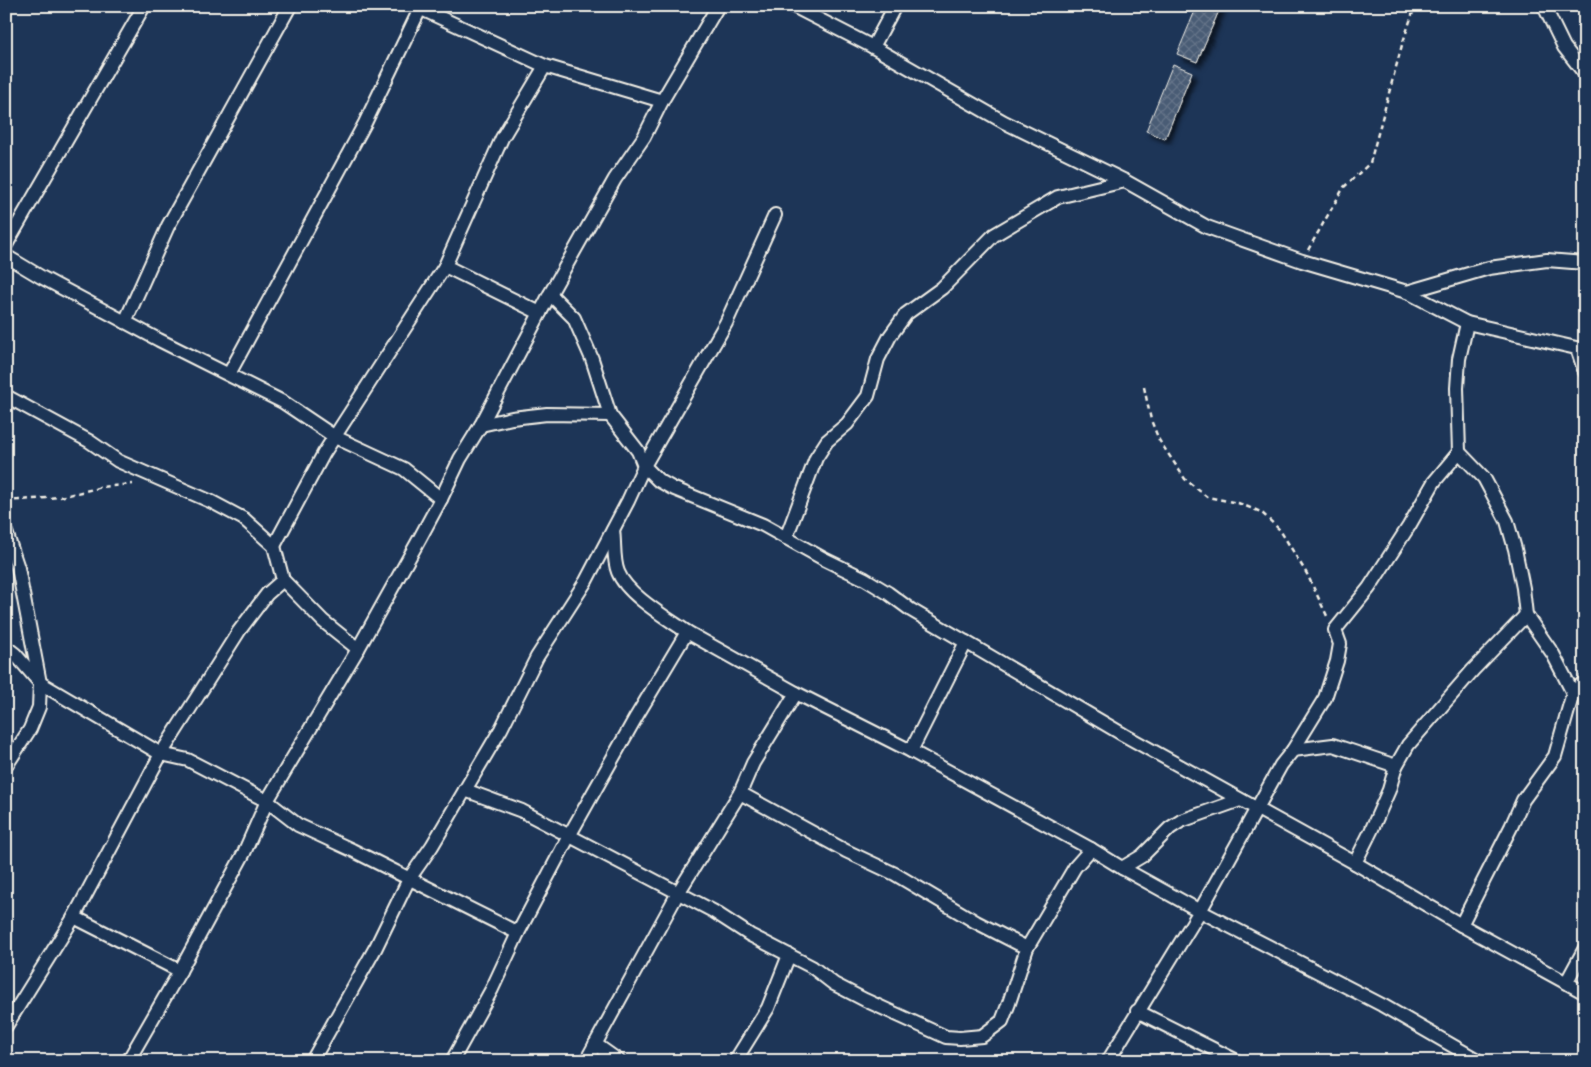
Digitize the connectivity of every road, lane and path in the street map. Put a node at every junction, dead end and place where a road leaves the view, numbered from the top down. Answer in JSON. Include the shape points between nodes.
{"nodes":[{"id":1,"x":144,"y":6,"type":"edge"},
{"id":2,"x":290,"y":6,"type":"edge"},
{"id":3,"x":718,"y":6,"type":"edge"},
{"id":4,"x":793,"y":6,"type":"edge"},
{"id":5,"x":895,"y":6,"type":"edge"},
{"id":6,"x":1415,"y":6,"type":"edge"},
{"id":7,"x":1544,"y":6,"type":"edge"},
{"id":8,"x":417,"y":8,"type":"edge"},
{"id":9,"x":873,"y":47,"type":"junction"},
{"id":10,"x":545,"y":66,"type":"junction"},
{"id":11,"x":1585,"y":74,"type":"edge"},
{"id":12,"x":662,"y":101,"type":"junction"},
{"id":13,"x":1125,"y":181,"type":"junction"},
{"id":14,"x":775,"y":215,"type":"dead end"},
{"id":15,"x":6,"y":244,"type":"edge"},
{"id":16,"x":6,"y":256,"type":"edge"},
{"id":17,"x":1302,"y":261,"type":"junction"},
{"id":18,"x":1585,"y":263,"type":"edge"},
{"id":19,"x":445,"y":266,"type":"junction"},
{"id":20,"x":1407,"y":292,"type":"junction"},
{"id":21,"x":550,"y":294,"type":"junction"},
{"id":22,"x":540,"y":313,"type":"junction"},
{"id":23,"x":124,"y":322,"type":"junction"},
{"id":24,"x":1467,"y":322,"type":"junction"},
{"id":25,"x":1581,"y":349,"type":"edge"},
{"id":26,"x":1585,"y":372,"type":"edge"},
{"id":27,"x":229,"y":374,"type":"junction"},
{"id":28,"x":1144,"y":387,"type":"dead end"},
{"id":29,"x":6,"y":396,"type":"edge"},
{"id":30,"x":610,"y":415,"type":"junction"},
{"id":31,"x":481,"y":425,"type":"junction"},
{"id":32,"x":335,"y":437,"type":"junction"},
{"id":33,"x":1459,"y":452,"type":"junction"},
{"id":34,"x":644,"y":466,"type":"junction"},
{"id":35,"x":136,"y":483,"type":"dead end"},
{"id":36,"x":441,"y":499,"type":"junction"},
{"id":37,"x":6,"y":501,"type":"edge"},
{"id":38,"x":613,"y":530,"type":"junction"},
{"id":39,"x":6,"y":532,"type":"edge"},
{"id":40,"x":786,"y":538,"type":"junction"},
{"id":41,"x":274,"y":546,"type":"junction"},
{"id":42,"x":283,"y":580,"type":"junction"},
{"id":43,"x":1526,"y":615,"type":"junction"},
{"id":44,"x":1335,"y":630,"type":"junction"},
{"id":45,"x":687,"y":632,"type":"junction"},
{"id":46,"x":966,"y":642,"type":"junction"},
{"id":47,"x":6,"y":647,"type":"edge"},
{"id":48,"x":358,"y":649,"type":"junction"},
{"id":49,"x":1585,"y":681,"type":"edge"},
{"id":50,"x":40,"y":683,"type":"junction"},
{"id":51,"x":796,"y":693,"type":"junction"},
{"id":52,"x":1573,"y":693,"type":"junction"},
{"id":53,"x":1294,"y":750,"type":"junction"},
{"id":54,"x":911,"y":751,"type":"junction"},
{"id":55,"x":161,"y":754,"type":"junction"},
{"id":56,"x":6,"y":766,"type":"edge"},
{"id":57,"x":1396,"y":766,"type":"junction"},
{"id":58,"x":465,"y":790,"type":"junction"},
{"id":59,"x":740,"y":793,"type":"junction"},
{"id":60,"x":1240,"y":800,"type":"junction"},
{"id":61,"x":267,"y":801,"type":"junction"},
{"id":62,"x":1256,"y":809,"type":"junction"},
{"id":63,"x":569,"y":836,"type":"junction"},
{"id":64,"x":1091,"y":849,"type":"junction"},
{"id":65,"x":1355,"y":863,"type":"junction"},
{"id":66,"x":1122,"y":868,"type":"junction"},
{"id":67,"x":409,"y":879,"type":"junction"},
{"id":68,"x":678,"y":893,"type":"junction"},
{"id":69,"x":1200,"y":912,"type":"junction"},
{"id":70,"x":74,"y":917,"type":"junction"},
{"id":71,"x":1461,"y":925,"type":"junction"},
{"id":72,"x":518,"y":933,"type":"junction"},
{"id":73,"x":1027,"y":948,"type":"junction"},
{"id":74,"x":1585,"y":948,"type":"edge"},
{"id":75,"x":790,"y":955,"type":"junction"},
{"id":76,"x":180,"y":971,"type":"junction"},
{"id":77,"x":1566,"y":983,"type":"junction"},
{"id":78,"x":1585,"y":993,"type":"edge"},
{"id":79,"x":1137,"y":1011,"type":"junction"},
{"id":80,"x":6,"y":1026,"type":"edge"},
{"id":81,"x":595,"y":1044,"type":"junction"},
{"id":82,"x":136,"y":1046,"type":"junction"},
{"id":83,"x":128,"y":1061,"type":"edge"},
{"id":84,"x":137,"y":1061,"type":"edge"},
{"id":85,"x":312,"y":1061,"type":"edge"},
{"id":86,"x":452,"y":1061,"type":"edge"},
{"id":87,"x":586,"y":1061,"type":"edge"},
{"id":88,"x":619,"y":1061,"type":"edge"},
{"id":89,"x":735,"y":1061,"type":"edge"},
{"id":90,"x":1108,"y":1061,"type":"edge"},
{"id":91,"x":1237,"y":1061,"type":"edge"},
{"id":92,"x":1479,"y":1061,"type":"edge"}],
"edges":[{"from":1,"to":15,"type":"street"},
{"from":2,"to":23,"type":"street","via":[[168,226]]},
{"from":3,"to":12,"type":"street"},
{"from":4,"to":9,"type":"street"},
{"from":5,"to":9,"type":"street"},
{"from":6,"to":17,"type":"path","via":[[1370,164],[1344,187]]},
{"from":7,"to":11,"type":"street","via":[[1564,47]]},
{"from":8,"to":10,"type":"street"},
{"from":8,"to":27,"type":"street","via":[[364,123]]},
{"from":9,"to":13,"type":"street","via":[[1004,122]]},
{"from":10,"to":12,"type":"street"},
{"from":10,"to":19,"type":"street","via":[[502,138]]},
{"from":12,"to":21,"type":"street","via":[[644,137],[615,179]]},
{"from":13,"to":17,"type":"street","via":[[1207,227]]},
{"from":13,"to":40,"type":"street","via":[[1058,198],[994,235],[942,288],[906,314],[878,359],[868,396],[816,458]]},
{"from":14,"to":34,"type":"street","via":[[726,323]]},
{"from":16,"to":23,"type":"street"},
{"from":17,"to":20,"type":"street"},
{"from":18,"to":20,"type":"street","via":[[1547,260],[1489,268]]},
{"from":19,"to":22,"type":"street"},
{"from":19,"to":32,"type":"street"},
{"from":20,"to":24,"type":"street"},
{"from":21,"to":22,"type":"street"},
{"from":21,"to":30,"type":"street","via":[[574,318],[592,359]]},
{"from":22,"to":31,"type":"street"},
{"from":23,"to":27,"type":"street"},
{"from":24,"to":25,"type":"street"},
{"from":24,"to":33,"type":"street","via":[[1456,388]]},
{"from":25,"to":26,"type":"street"},
{"from":27,"to":32,"type":"street","via":[[283,402]]},
{"from":28,"to":44,"type":"path","via":[[1159,440],[1185,479],[1207,497],[1262,512],[1280,530]]},
{"from":29,"to":41,"type":"street","via":[[89,441],[118,461],[244,519]]},
{"from":30,"to":31,"type":"street","via":[[547,414]]},
{"from":30,"to":34,"type":"street","via":[[638,451]]},
{"from":31,"to":36,"type":"street"},
{"from":32,"to":36,"type":"street","via":[[404,469]]},
{"from":32,"to":41,"type":"street"},
{"from":33,"to":43,"type":"street","via":[[1484,478],[1507,521]]},
{"from":33,"to":44,"type":"street","via":[[1434,482],[1370,588]]},
{"from":34,"to":38,"type":"street"},
{"from":34,"to":40,"type":"street","via":[[672,488],[763,525]]},
{"from":35,"to":37,"type":"path","via":[[60,497]]},
{"from":36,"to":48,"type":"street"},
{"from":38,"to":45,"type":"street","via":[[618,574],[640,599]]},
{"from":38,"to":58,"type":"street","via":[[586,581],[537,657]]},
{"from":39,"to":50,"type":"street","via":[[18,568]]},
{"from":40,"to":46,"type":"street","via":[[865,579]]},
{"from":41,"to":42,"type":"street"},
{"from":42,"to":48,"type":"street"},
{"from":42,"to":55,"type":"street","via":[[267,594],[239,631]]},
{"from":43,"to":52,"type":"street","via":[[1553,654]]},
{"from":43,"to":57,"type":"street","via":[[1408,744]]},
{"from":44,"to":53,"type":"street","via":[[1340,644],[1325,698]]},
{"from":45,"to":51,"type":"street"},
{"from":45,"to":63,"type":"street"},
{"from":46,"to":54,"type":"street"},
{"from":46,"to":60,"type":"street"},
{"from":47,"to":50,"type":"street"},
{"from":48,"to":61,"type":"street"},
{"from":49,"to":52,"type":"street"},
{"from":50,"to":55,"type":"street"},
{"from":50,"to":56,"type":"street","via":[[39,707],[33,722]]},
{"from":51,"to":54,"type":"street"},
{"from":51,"to":59,"type":"street","via":[[753,763]]},
{"from":52,"to":71,"type":"street","via":[[1555,756],[1523,800],[1512,828]]},
{"from":53,"to":57,"type":"street","via":[[1333,745]]},
{"from":53,"to":62,"type":"street","via":[[1281,765]]},
{"from":54,"to":64,"type":"street"},
{"from":55,"to":61,"type":"street","via":[[188,760]]},
{"from":55,"to":70,"type":"street"},
{"from":57,"to":65,"type":"street","via":[[1372,831]]},
{"from":58,"to":63,"type":"street","via":[[522,811]]},
{"from":58,"to":67,"type":"street"},
{"from":59,"to":68,"type":"street"},
{"from":59,"to":73,"type":"street"},
{"from":60,"to":62,"type":"street"},
{"from":60,"to":66,"type":"street","via":[[1181,821],[1142,856]]},
{"from":61,"to":67,"type":"street","via":[[298,825]]},
{"from":61,"to":76,"type":"street","via":[[244,853]]},
{"from":62,"to":65,"type":"street"},
{"from":62,"to":69,"type":"street"},
{"from":63,"to":68,"type":"street"},
{"from":63,"to":72,"type":"street"},
{"from":64,"to":66,"type":"street"},
{"from":64,"to":73,"type":"street","via":[[1076,867]]},
{"from":65,"to":71,"type":"street"},
{"from":66,"to":69,"type":"street"},
{"from":67,"to":72,"type":"street"},
{"from":67,"to":85,"type":"street","via":[[376,947]]},
{"from":68,"to":75,"type":"street"},
{"from":68,"to":81,"type":"street"},
{"from":69,"to":79,"type":"street"},
{"from":69,"to":92,"type":"street","via":[[1382,1005]]},
{"from":70,"to":76,"type":"street"},
{"from":70,"to":80,"type":"street"},
{"from":71,"to":77,"type":"street"},
{"from":72,"to":86,"type":"street","via":[[492,989]]},
{"from":73,"to":75,"type":"street","via":[[1002,1021],[982,1036],[960,1038],[946,1037],[865,1000]]},
{"from":74,"to":77,"type":"street"},
{"from":75,"to":89,"type":"street","via":[[768,1008]]},
{"from":76,"to":82,"type":"street"},
{"from":77,"to":78,"type":"street"},
{"from":79,"to":90,"type":"street"},
{"from":79,"to":91,"type":"street"},
{"from":81,"to":87,"type":"street"},
{"from":81,"to":88,"type":"street"},
{"from":82,"to":83,"type":"street"},
{"from":82,"to":84,"type":"street"}]}
